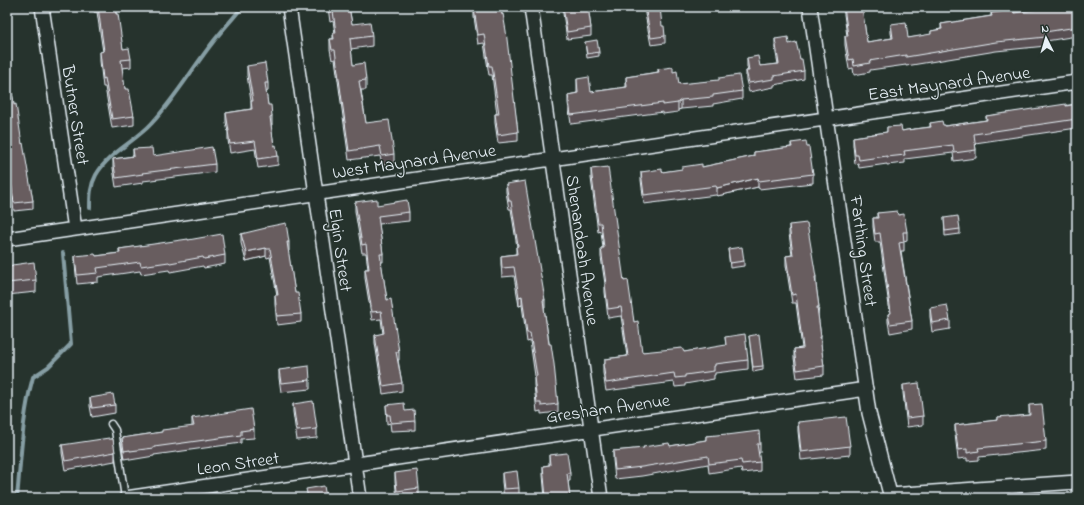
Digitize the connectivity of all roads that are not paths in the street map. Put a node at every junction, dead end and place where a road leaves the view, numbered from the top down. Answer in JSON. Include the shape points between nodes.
{"nodes":[{"id":1,"x":42,"y":7,"type":"edge"},
{"id":2,"x":288,"y":7,"type":"edge"},
{"id":3,"x":531,"y":7,"type":"edge"},
{"id":4,"x":810,"y":7,"type":"edge"},
{"id":5,"x":1077,"y":82,"type":"edge"},
{"id":6,"x":826,"y":118,"type":"junction"},
{"id":7,"x":552,"y":159,"type":"junction"},
{"id":8,"x":315,"y":194,"type":"junction"},
{"id":9,"x":75,"y":229,"type":"junction"},
{"id":10,"x":7,"y":239,"type":"edge"},
{"id":11,"x":866,"y":389,"type":"junction"},
{"id":12,"x":111,"y":424,"type":"dead end"},
{"id":13,"x":590,"y":429,"type":"junction"},
{"id":14,"x":355,"y":464,"type":"junction"},
{"id":15,"x":1077,"y":482,"type":"edge"},
{"id":16,"x":890,"y":497,"type":"edge"},
{"id":17,"x":125,"y":498,"type":"edge"},
{"id":18,"x":360,"y":498,"type":"edge"},
{"id":19,"x":601,"y":498,"type":"edge"}],
"edges":[{"from":1,"to":9,"type":"street","name":"Butner Street"},
{"from":2,"to":8,"type":"street","name":"Elgin Street"},
{"from":3,"to":7,"type":"street","name":"Shenandoah Avenue"},
{"from":4,"to":6,"type":"street","name":"Farthing Street"},
{"from":5,"to":6,"type":"street","name":"East Maynard Avenue"},
{"from":6,"to":7,"type":"street","name":"West Maynard Avenue"},
{"from":6,"to":11,"type":"street","name":"Farthing Street"},
{"from":7,"to":8,"type":"street","name":"West Maynard Avenue"},
{"from":7,"to":13,"type":"street","name":"Shenandoah Avenue"},
{"from":8,"to":9,"type":"street","name":"West Maynard Avenue"},
{"from":8,"to":14,"type":"street","name":"Elgin Street"},
{"from":9,"to":10,"type":"street","name":"West Maynard Avenue"},
{"from":11,"to":13,"type":"street","name":"Gresham Avenue"},
{"from":11,"to":16,"type":"street","name":"Farthing Street","via":[[869,413]]},
{"from":12,"to":17,"type":"lane","via":[[115,430]]},
{"from":13,"to":14,"type":"street","name":"Gresham Avenue"},
{"from":13,"to":19,"type":"street","name":"Shenandoah Avenue"},
{"from":14,"to":17,"type":"street","name":"Leon Street"},
{"from":14,"to":18,"type":"street","name":"Elgin Street"},
{"from":15,"to":16,"type":"street"}]}
